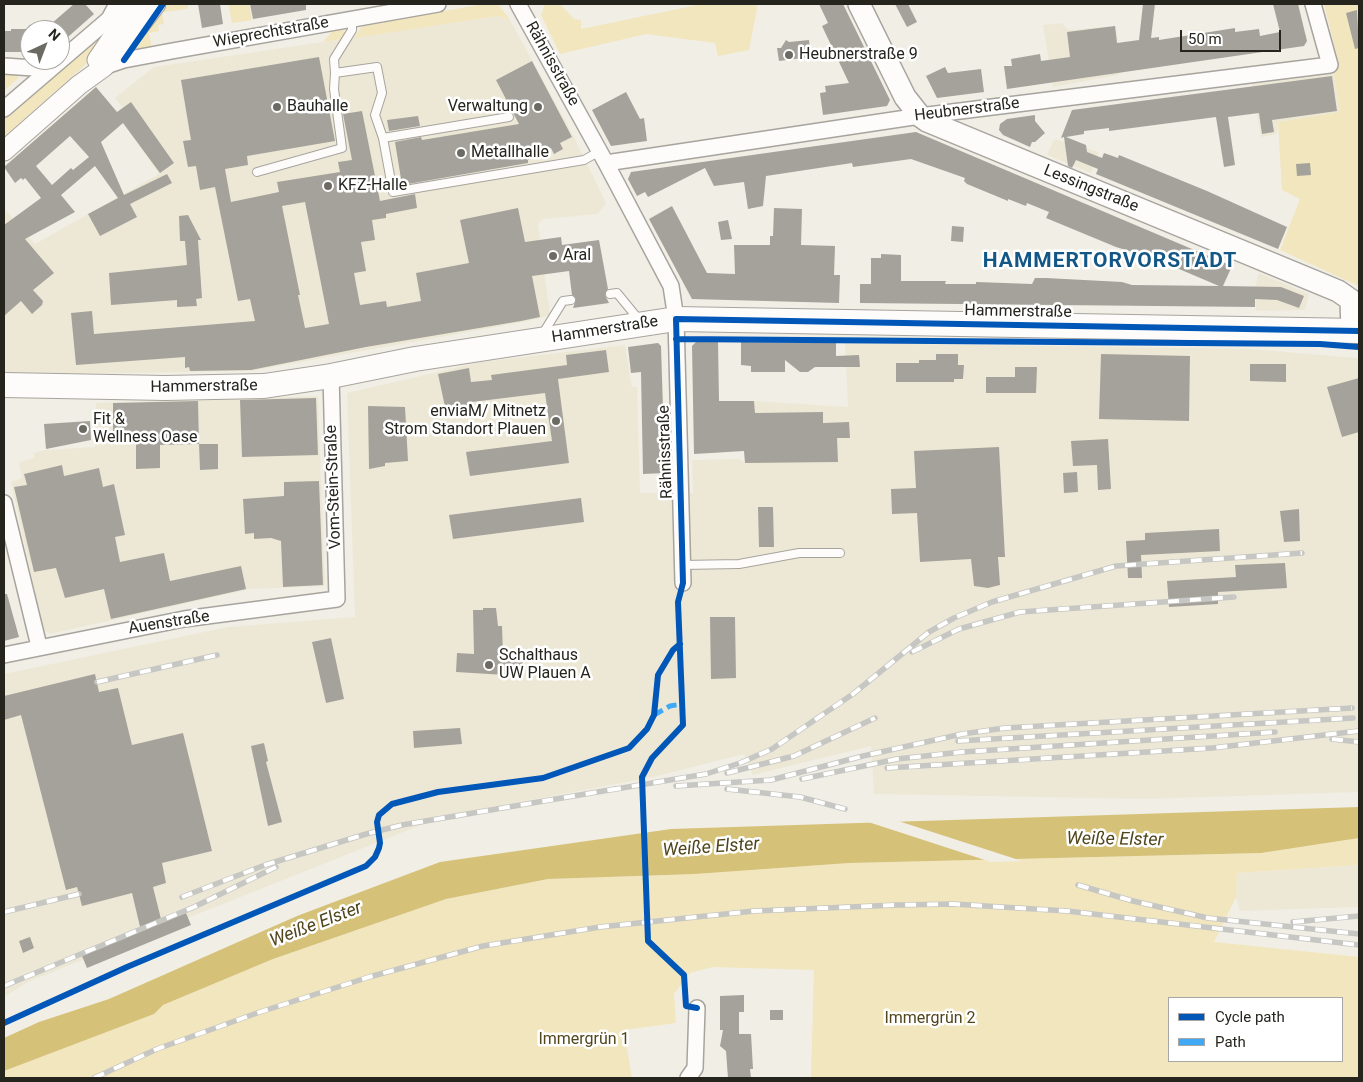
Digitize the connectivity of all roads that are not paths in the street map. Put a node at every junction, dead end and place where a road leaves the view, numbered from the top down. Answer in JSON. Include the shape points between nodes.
{"nodes":[{"id":1,"x":117,"y":4,"type":"edge"},
{"id":2,"x":135,"y":4,"type":"edge"},
{"id":3,"x":156,"y":4,"type":"edge"},
{"id":4,"x":438,"y":4,"type":"edge"},
{"id":5,"x":518,"y":4,"type":"edge"},
{"id":6,"x":859,"y":4,"type":"edge"},
{"id":7,"x":1313,"y":4,"type":"edge"},
{"id":8,"x":352,"y":19,"type":"junction"},
{"id":9,"x":4,"y":66,"type":"edge"},
{"id":10,"x":104,"y":67,"type":"junction"},
{"id":11,"x":335,"y":73,"type":"junction"},
{"id":12,"x":45,"y":74,"type":"junction"},
{"id":13,"x":79,"y":85,"type":"junction"},
{"id":14,"x":4,"y":109,"type":"edge"},
{"id":15,"x":920,"y":116,"type":"junction"},
{"id":16,"x":509,"y":117,"type":"dead end"},
{"id":17,"x":383,"y":138,"type":"junction"},
{"id":18,"x":4,"y":151,"type":"edge"},
{"id":19,"x":603,"y":157,"type":"junction"},
{"id":20,"x":257,"y":172,"type":"dead end"},
{"id":21,"x":610,"y":294,"type":"dead end"},
{"id":22,"x":571,"y":300,"type":"dead end"},
{"id":23,"x":676,"y":320,"type":"junction"},
{"id":24,"x":643,"y":324,"type":"junction"},
{"id":25,"x":1356,"y":331,"type":"edge"},
{"id":26,"x":539,"y":340,"type":"junction"},
{"id":27,"x":330,"y":376,"type":"junction"},
{"id":28,"x":4,"y":386,"type":"edge"},
{"id":29,"x":4,"y":503,"type":"edge"},
{"id":30,"x":840,"y":553,"type":"dead end"},
{"id":31,"x":682,"y":565,"type":"junction"},
{"id":32,"x":683,"y":583,"type":"dead end"},
{"id":33,"x":337,"y":599,"type":"joint"},
{"id":34,"x":40,"y":646,"type":"junction"},
{"id":35,"x":4,"y":655,"type":"edge"},
{"id":36,"x":697,"y":1008,"type":"dead end"},
{"id":37,"x":688,"y":1078,"type":"edge"}],
"edges":[{"from":1,"to":12,"type":"street","via":[[109,19]]},
{"from":2,"to":13,"type":"street"},
{"from":3,"to":10,"type":"street"},
{"from":4,"to":8,"type":"street","name":"Wieprechtstraße"},
{"from":5,"to":19,"type":"street","name":"Rähnisstraße"},
{"from":6,"to":15,"type":"main road","name":"Lessingstraße","via":[[906,97]]},
{"from":7,"to":15,"type":"street","name":"Heubnerstraße","via":[[1330,65]]},
{"from":8,"to":10,"type":"street","name":"Wieprechtstraße","via":[[124,60]]},
{"from":8,"to":11,"type":"lane","via":[[352,30],[334,59]]},
{"from":9,"to":12,"type":"street","via":[[34,68]]},
{"from":10,"to":13,"type":"street"},
{"from":11,"to":17,"type":"lane","via":[[377,67],[382,93],[375,115]]},
{"from":11,"to":20,"type":"lane","via":[[342,148]]},
{"from":12,"to":14,"type":"street"},
{"from":13,"to":18,"type":"street"},
{"from":15,"to":19,"type":"street","name":"Heubnerstraße"},
{"from":15,"to":25,"type":"main road","name":"Lessingstraße","via":[[941,128],[1338,291],[1351,300]]},
{"from":16,"to":17,"type":"lane"},
{"from":17,"to":19,"type":"lane","via":[[393,192]]},
{"from":19,"to":23,"type":"street","name":"Rähnisstraße","via":[[671,286]]},
{"from":21,"to":24,"type":"lane","via":[[617,293]]},
{"from":22,"to":26,"type":"lane","via":[[563,301]]},
{"from":23,"to":24,"type":"main road","name":"Hammerstraße"},
{"from":23,"to":25,"type":"main road","name":"Hammerstraße"},
{"from":23,"to":31,"type":"street","name":"Rähnisstraße"},
{"from":24,"to":26,"type":"main road","name":"Hammerstraße"},
{"from":26,"to":27,"type":"main road","name":"Hammerstraße"},
{"from":27,"to":28,"type":"main road","name":"Hammerstraße","via":[[264,386]]},
{"from":27,"to":33,"type":"street","name":"Vom-Stein-Straße"},
{"from":29,"to":34,"type":"street"},
{"from":30,"to":31,"type":"lane","via":[[799,554],[739,564]]},
{"from":31,"to":32,"type":"street","name":"Rähnisstraße"},
{"from":33,"to":34,"type":"street","name":"Auenstraße","via":[[184,619]]},
{"from":34,"to":35,"type":"street","name":"Auenstraße"},
{"from":36,"to":37,"type":"street","via":[[694,1068]]}]}
